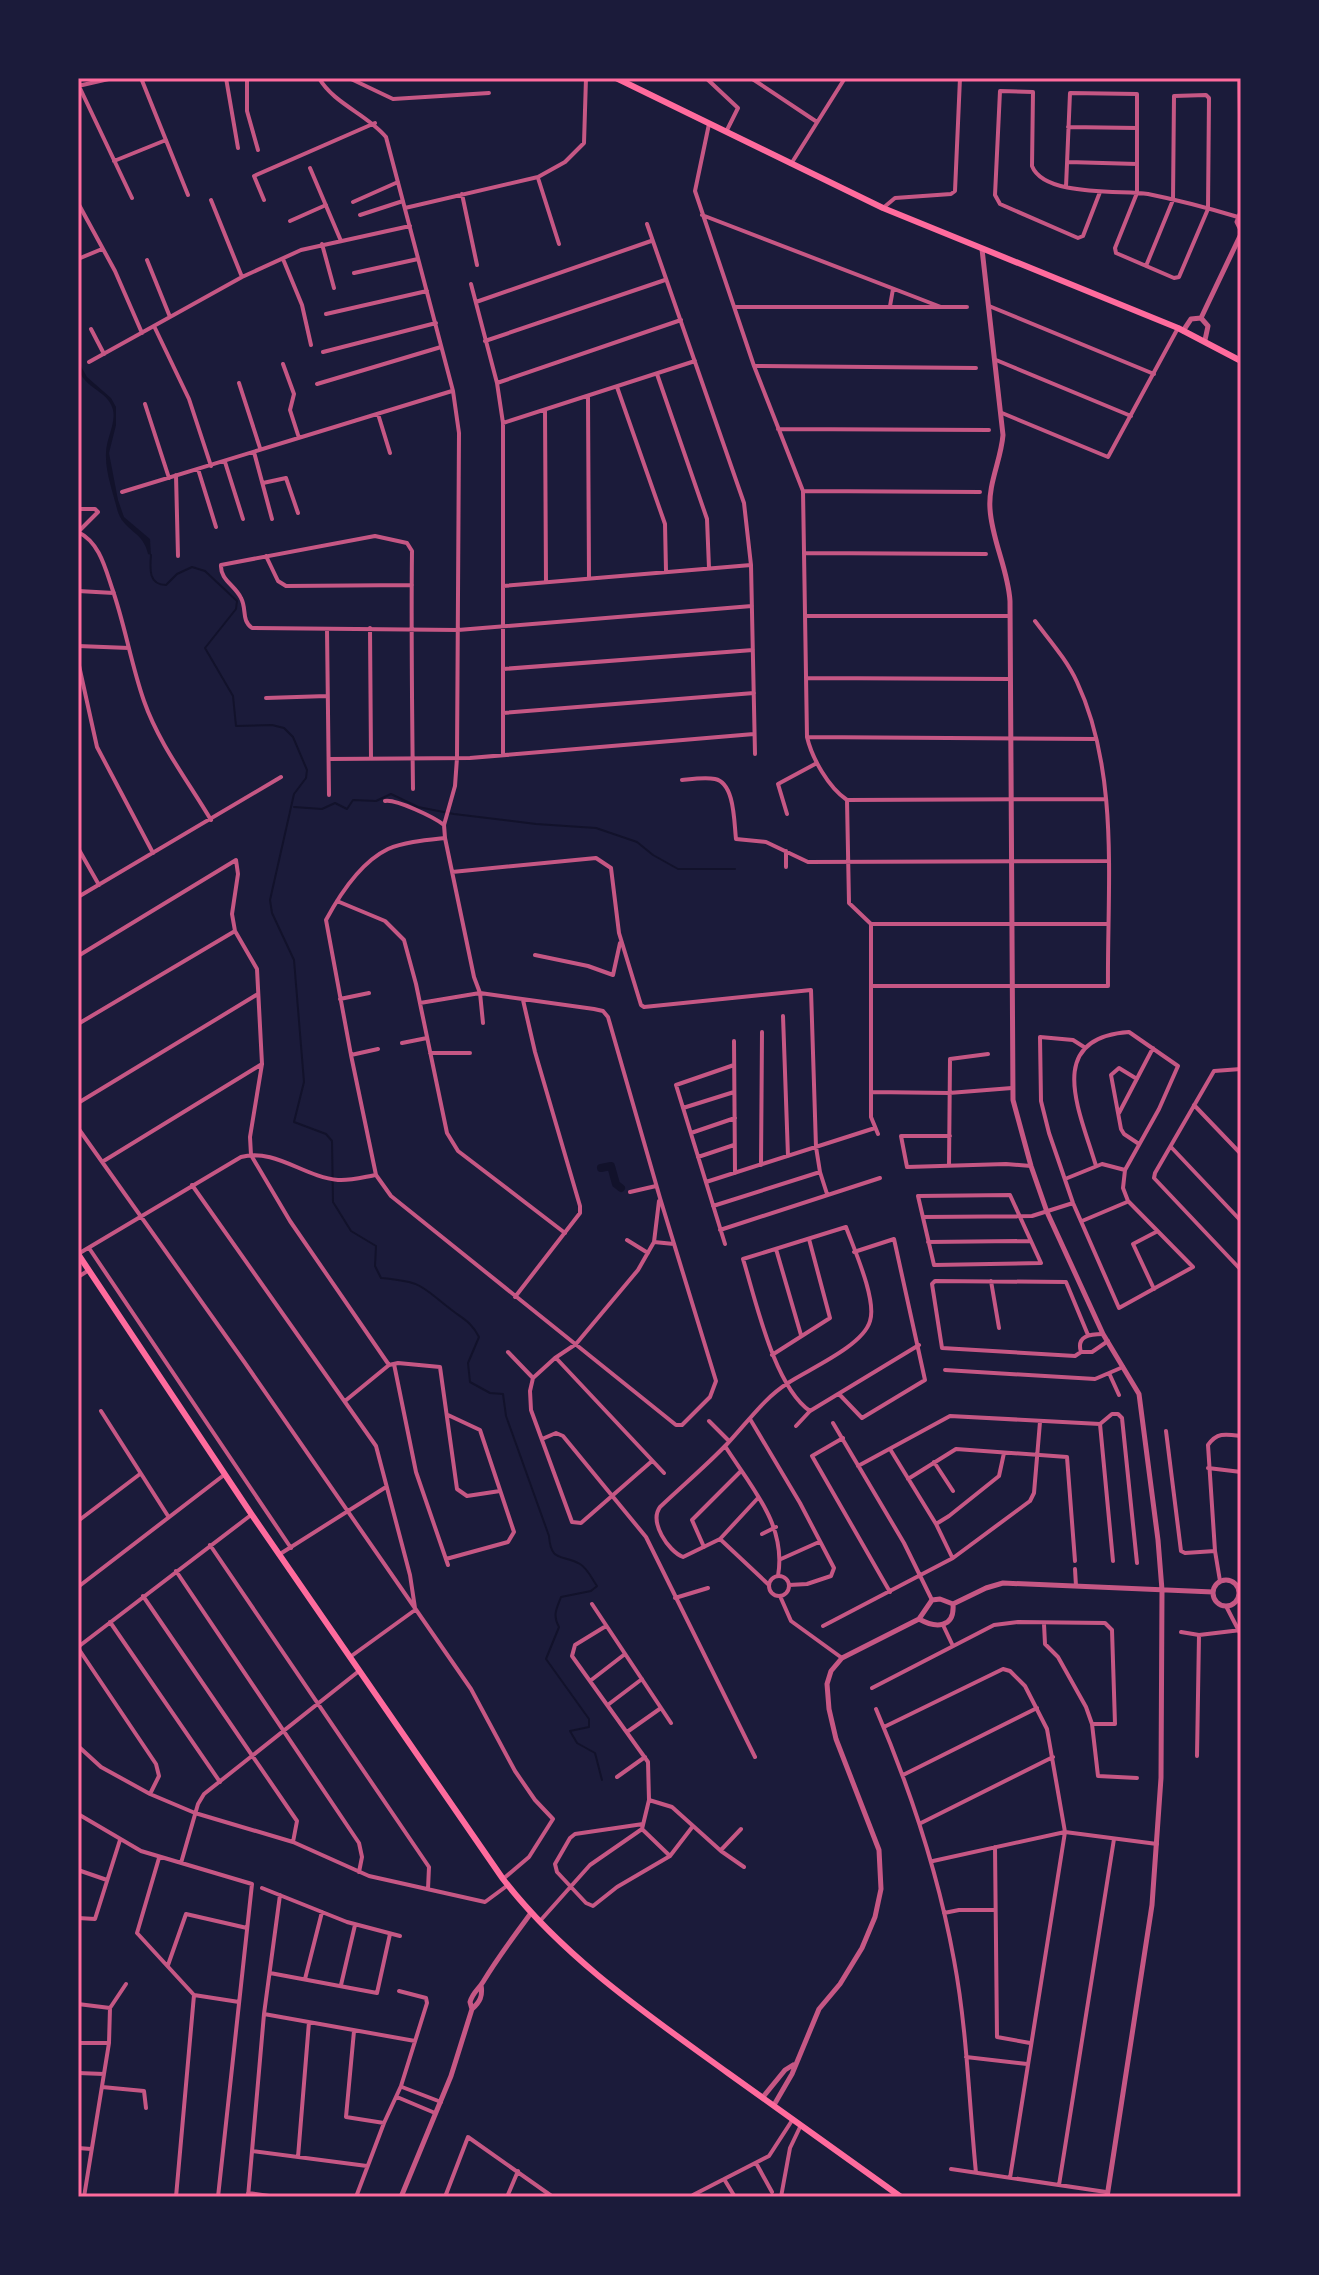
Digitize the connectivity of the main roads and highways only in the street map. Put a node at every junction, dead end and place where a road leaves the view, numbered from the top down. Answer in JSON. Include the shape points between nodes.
{"nodes":[{"id":1,"x":616,"y":78,"type":"edge"},
{"id":2,"x":1241,"y":361,"type":"edge"},
{"id":3,"x":78,"y":1254,"type":"edge"},
{"id":4,"x":898,"y":2196,"type":"edge"}],
"edges":[{"from":1,"to":2,"type":"main road","via":[[883,208],[1181,329]]},
{"from":3,"to":4,"type":"main road","via":[[224,1475],[531,1913],[653,2019]]}]}
